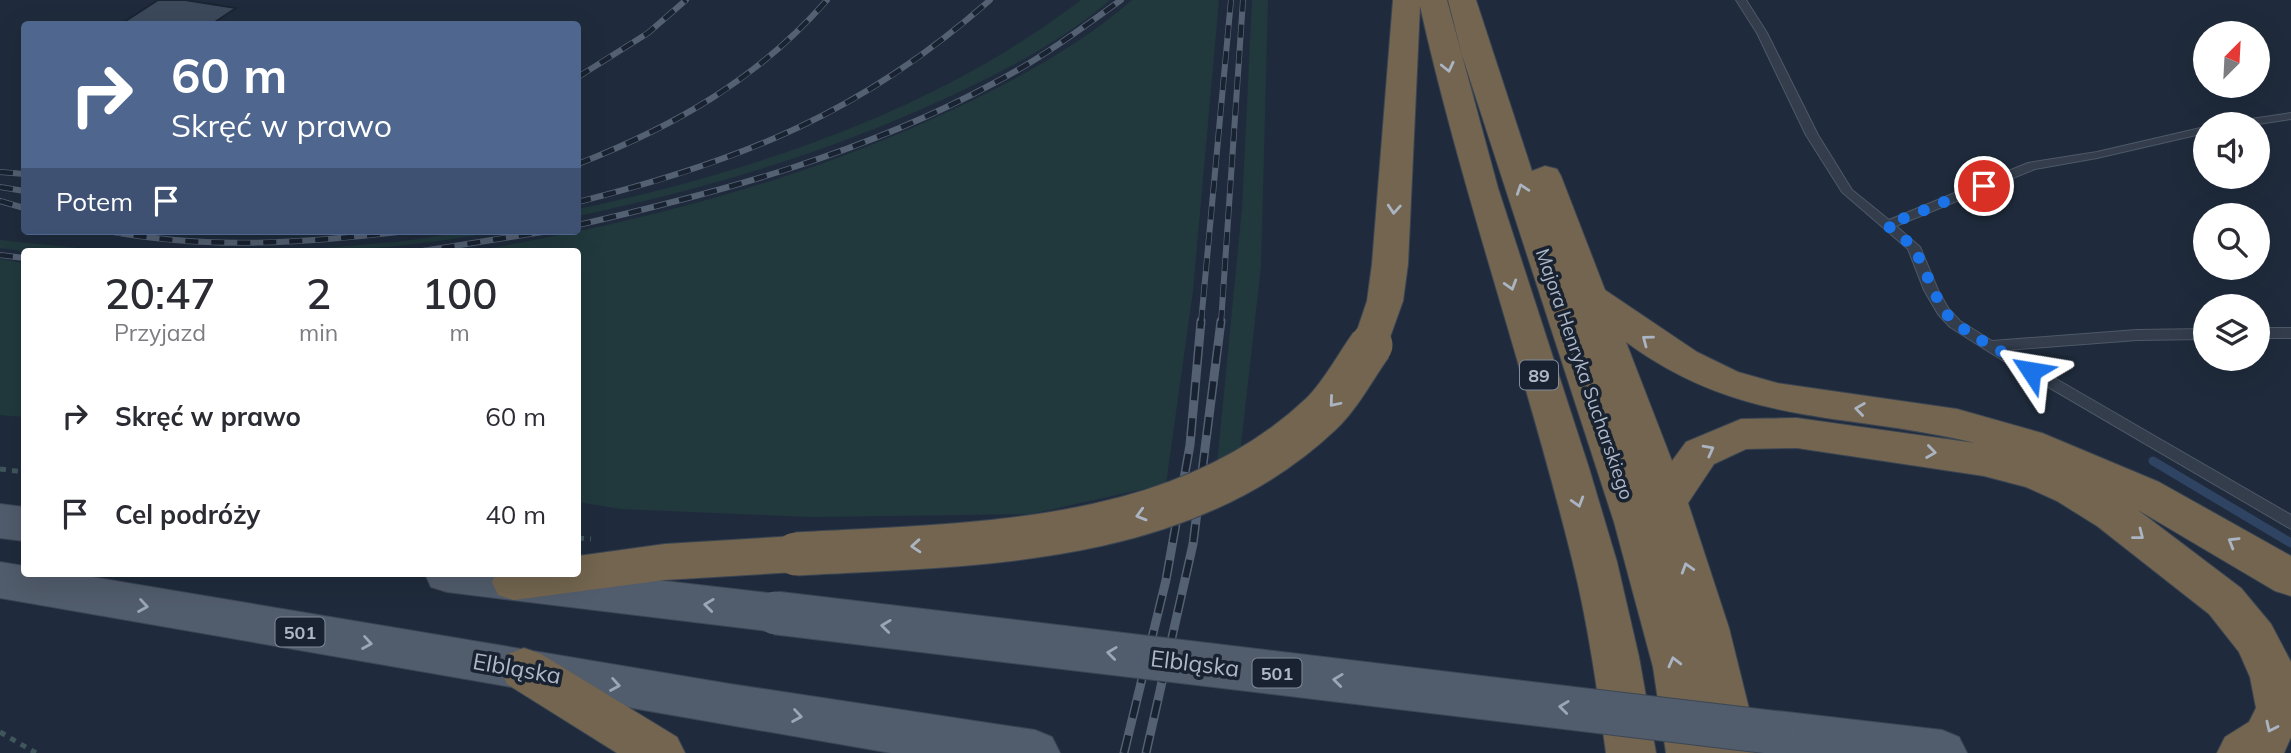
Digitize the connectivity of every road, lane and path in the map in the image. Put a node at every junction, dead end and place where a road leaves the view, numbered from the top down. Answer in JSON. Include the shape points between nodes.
{"nodes":[{"id":1,"x":1407,"y":0,"type":"edge"},
{"id":2,"x":1433,"y":0,"type":"edge"},
{"id":3,"x":1462,"y":0,"type":"edge"},
{"id":4,"x":1741,"y":0,"type":"edge"},
{"id":5,"x":1477,"y":55,"type":"junction"},
{"id":6,"x":2291,"y":117,"type":"edge"},
{"id":7,"x":2270,"y":120,"type":"edge"},
{"id":8,"x":2193,"y":133,"type":"edge"},
{"id":9,"x":1887,"y":225,"type":"junction"},
{"id":10,"x":1589,"y":296,"type":"junction"},
{"id":11,"x":2270,"y":333,"type":"edge"},
{"id":12,"x":2291,"y":333,"type":"edge"},
{"id":13,"x":2193,"y":334,"type":"edge"},
{"id":14,"x":1993,"y":346,"type":"junction"},
{"id":15,"x":0,"y":468,"type":"edge"},
{"id":16,"x":21,"y":471,"type":"edge"},
{"id":17,"x":1666,"y":501,"type":"junction"},
{"id":18,"x":0,"y":522,"type":"edge"},
{"id":19,"x":2291,"y":523,"type":"edge"},
{"id":20,"x":21,"y":524,"type":"edge"},
{"id":21,"x":581,"y":573,"type":"edge"},
{"id":22,"x":472,"y":577,"type":"edge"},
{"id":23,"x":553,"y":577,"type":"edge"},
{"id":24,"x":2291,"y":578,"type":"edge"},
{"id":25,"x":0,"y":580,"type":"edge"},
{"id":26,"x":514,"y":582,"type":"junction"},
{"id":27,"x":524,"y":669,"type":"junction"},
{"id":28,"x":0,"y":732,"type":"edge"},
{"id":29,"x":36,"y":753,"type":"edge"},
{"id":30,"x":660,"y":753,"type":"edge"},
{"id":31,"x":1035,"y":753,"type":"edge"},
{"id":32,"x":1631,"y":753,"type":"edge"},
{"id":33,"x":1691,"y":753,"type":"edge"},
{"id":34,"x":1735,"y":753,"type":"edge"},
{"id":35,"x":1942,"y":753,"type":"edge"},
{"id":36,"x":2242,"y":753,"type":"edge"}],
"edges":[{"from":1,"to":21,"type":"highway","one_way":true,"bridge":true,"via":[[1385,301],[1356,374],[1306,432],[1208,493],[1084,529],[951,544],[665,562]]},
{"from":2,"to":32,"type":"highway","name":"Majora Henryka Sucharskiego","number":"89","one_way":true,"via":[[1461,124],[1583,518],[1611,634]]},
{"from":3,"to":5,"type":"highway","name":"Majora Henryka Sucharskiego","number":"89"},
{"from":4,"to":9,"type":"lane","via":[[1812,135],[1848,192]]},
{"from":5,"to":10,"type":"highway","via":[[1515,95]]},
{"from":33,"to":5,"type":"highway","name":"Majora Henryka Sucharskiego","number":"89","one_way":true,"via":[[1676,667],[1635,522]]},
{"from":6,"to":7,"type":"lane"},
{"from":8,"to":9,"type":"lane","via":[[2032,166]]},
{"from":9,"to":14,"type":"lane","via":[[1914,247],[1943,311],[1972,336]]},
{"from":10,"to":17,"type":"highway"},
{"from":24,"to":10,"type":"highway","one_way":true,"via":[[2205,525],[2058,455],[1987,431],[1796,400],[1748,390],[1704,373],[1660,350]]},
{"from":11,"to":12,"type":"lane"},
{"from":13,"to":14,"type":"lane"},
{"from":14,"to":19,"type":"lane"},
{"from":15,"to":16,"type":"path"},
{"from":34,"to":17,"type":"highway","one_way":true,"via":[[1706,628]]},
{"from":17,"to":36,"type":"highway","one_way":true,"via":[[1700,453],[1741,434],[1797,433],[1984,460],[2072,489],[2225,601],[2255,638],[2274,676],[2280,709],[2266,738]]},
{"from":18,"to":20,"type":"main road"},
{"from":22,"to":26,"type":"main road","name":"Elbląska","number":"501"},
{"from":23,"to":26,"type":"highway"},
{"from":25,"to":27,"type":"main road","name":"Elbląska","number":"501","one_way":true},
{"from":35,"to":26,"type":"main road","name":"Elbląska","number":"501","one_way":true,"bridge":true},
{"from":27,"to":30,"type":"highway"},
{"from":27,"to":31,"type":"main road","name":"Elbląska","number":"501","one_way":true},
{"from":28,"to":29,"type":"path"}]}
